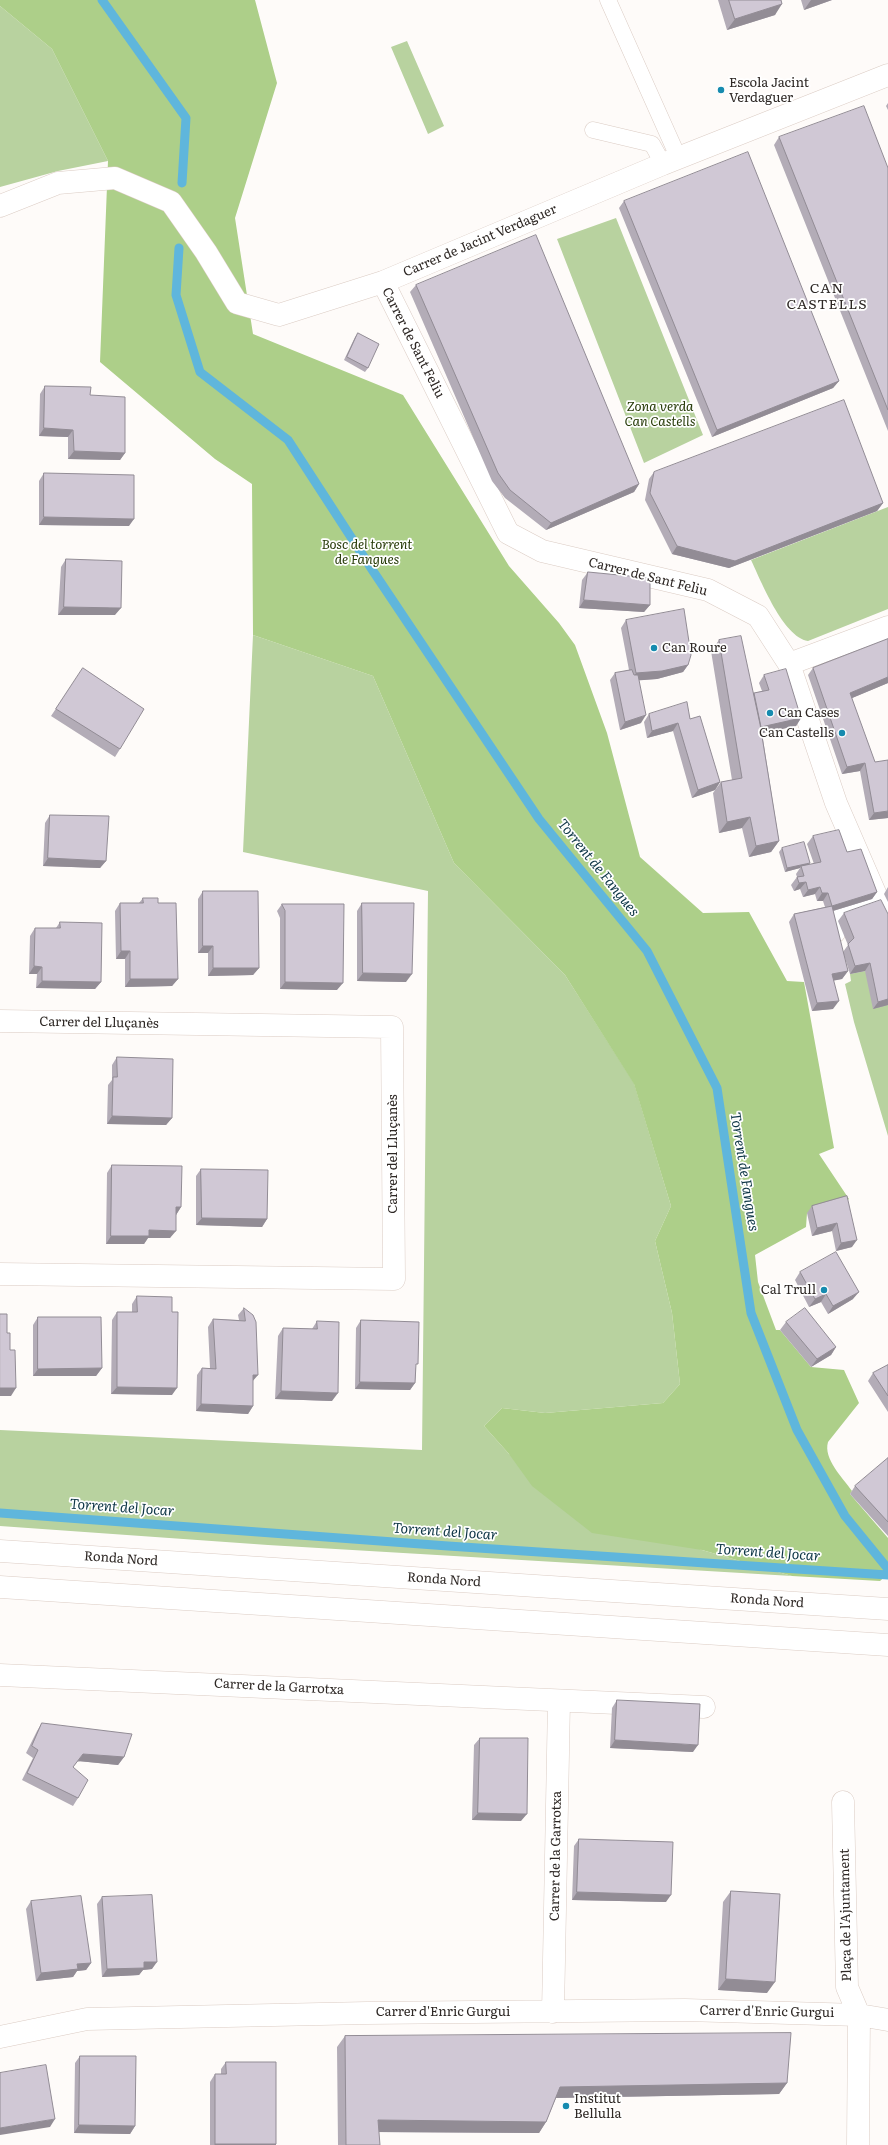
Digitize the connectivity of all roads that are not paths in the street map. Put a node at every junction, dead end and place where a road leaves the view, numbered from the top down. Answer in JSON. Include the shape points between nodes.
{"nodes":[{"id":1,"x":608,"y":0,"type":"edge"},
{"id":2,"x":888,"y":75,"type":"edge"},
{"id":3,"x":593,"y":130,"type":"dead end"},
{"id":4,"x":671,"y":161,"type":"junction"},
{"id":5,"x":0,"y":206,"type":"edge"},
{"id":6,"x":383,"y":282,"type":"junction"},
{"id":7,"x":888,"y":627,"type":"edge"},
{"id":8,"x":789,"y":664,"type":"junction"},
{"id":9,"x":878,"y":901,"type":"junction"},
{"id":10,"x":888,"y":923,"type":"edge"},
{"id":11,"x":837,"y":934,"type":"edge"},
{"id":12,"x":0,"y":1021,"type":"edge"},
{"id":13,"x":0,"y":1274,"type":"edge"},
{"id":14,"x":0,"y":1551,"type":"edge"},
{"id":15,"x":0,"y":1587,"type":"edge"},
{"id":16,"x":881,"y":1609,"type":"edge"},
{"id":17,"x":888,"y":1645,"type":"edge"},
{"id":18,"x":0,"y":1675,"type":"edge"},
{"id":19,"x":559,"y":1701,"type":"junction"},
{"id":20,"x":704,"y":1707,"type":"dead end"},
{"id":21,"x":843,"y":1802,"type":"dead end"},
{"id":22,"x":553,"y":2012,"type":"junction"},
{"id":23,"x":859,"y":2015,"type":"junction"},
{"id":24,"x":888,"y":2020,"type":"edge"},
{"id":25,"x":0,"y":2036,"type":"edge"},
{"id":26,"x":858,"y":2145,"type":"edge"}],
"edges":[{"from":1,"to":4,"type":"lane"},
{"from":2,"to":4,"type":"street","name":"Carrer de Jacint Verdaguer"},
{"from":3,"to":4,"type":"lane","via":[[652,144]]},
{"from":4,"to":6,"type":"street","name":"Carrer de Jacint Verdaguer"},
{"from":5,"to":6,"type":"street","name":"Carrer de Jacint Verdaguer","via":[[58,183],[115,178],[171,202],[237,303],[279,315]]},
{"from":6,"to":8,"type":"street","name":"Carrer de Sant Feliu","via":[[508,533],[542,551],[708,590],[758,616]]},
{"from":7,"to":8,"type":"street"},
{"from":8,"to":9,"type":"street","name":"Carrer de Sant Feliu","via":[[836,803]]},
{"from":9,"to":10,"type":"street","name":"Carrer de Sant Feliu"},
{"from":9,"to":11,"type":"lane","via":[[832,917]]},
{"from":12,"to":13,"type":"street","name":"Carrer del Lluçanès","via":[[392,1026],[394,1279]]},
{"from":14,"to":16,"type":"street","name":"Ronda Nord"},
{"from":15,"to":17,"type":"street"},
{"from":18,"to":19,"type":"street","name":"Carrer de la Garrotxa"},
{"from":19,"to":20,"type":"street","name":"Carrer de la Garrotxa"},
{"from":19,"to":22,"type":"street","name":"Carrer de la Garrotxa"},
{"from":21,"to":23,"type":"street","name":"Plaça de l'Ajuntament","via":[[847,1988]]},
{"from":22,"to":23,"type":"street","name":"Carrer d'Enric Gurgui","via":[[685,2010]]},
{"from":22,"to":25,"type":"street","name":"Carrer d'Enric Gurgui","via":[[87,2019]]},
{"from":23,"to":24,"type":"street","name":"Carrer d'Enric Gurgui"},
{"from":23,"to":26,"type":"street","name":"Plaça de l'Ajuntament"}]}
